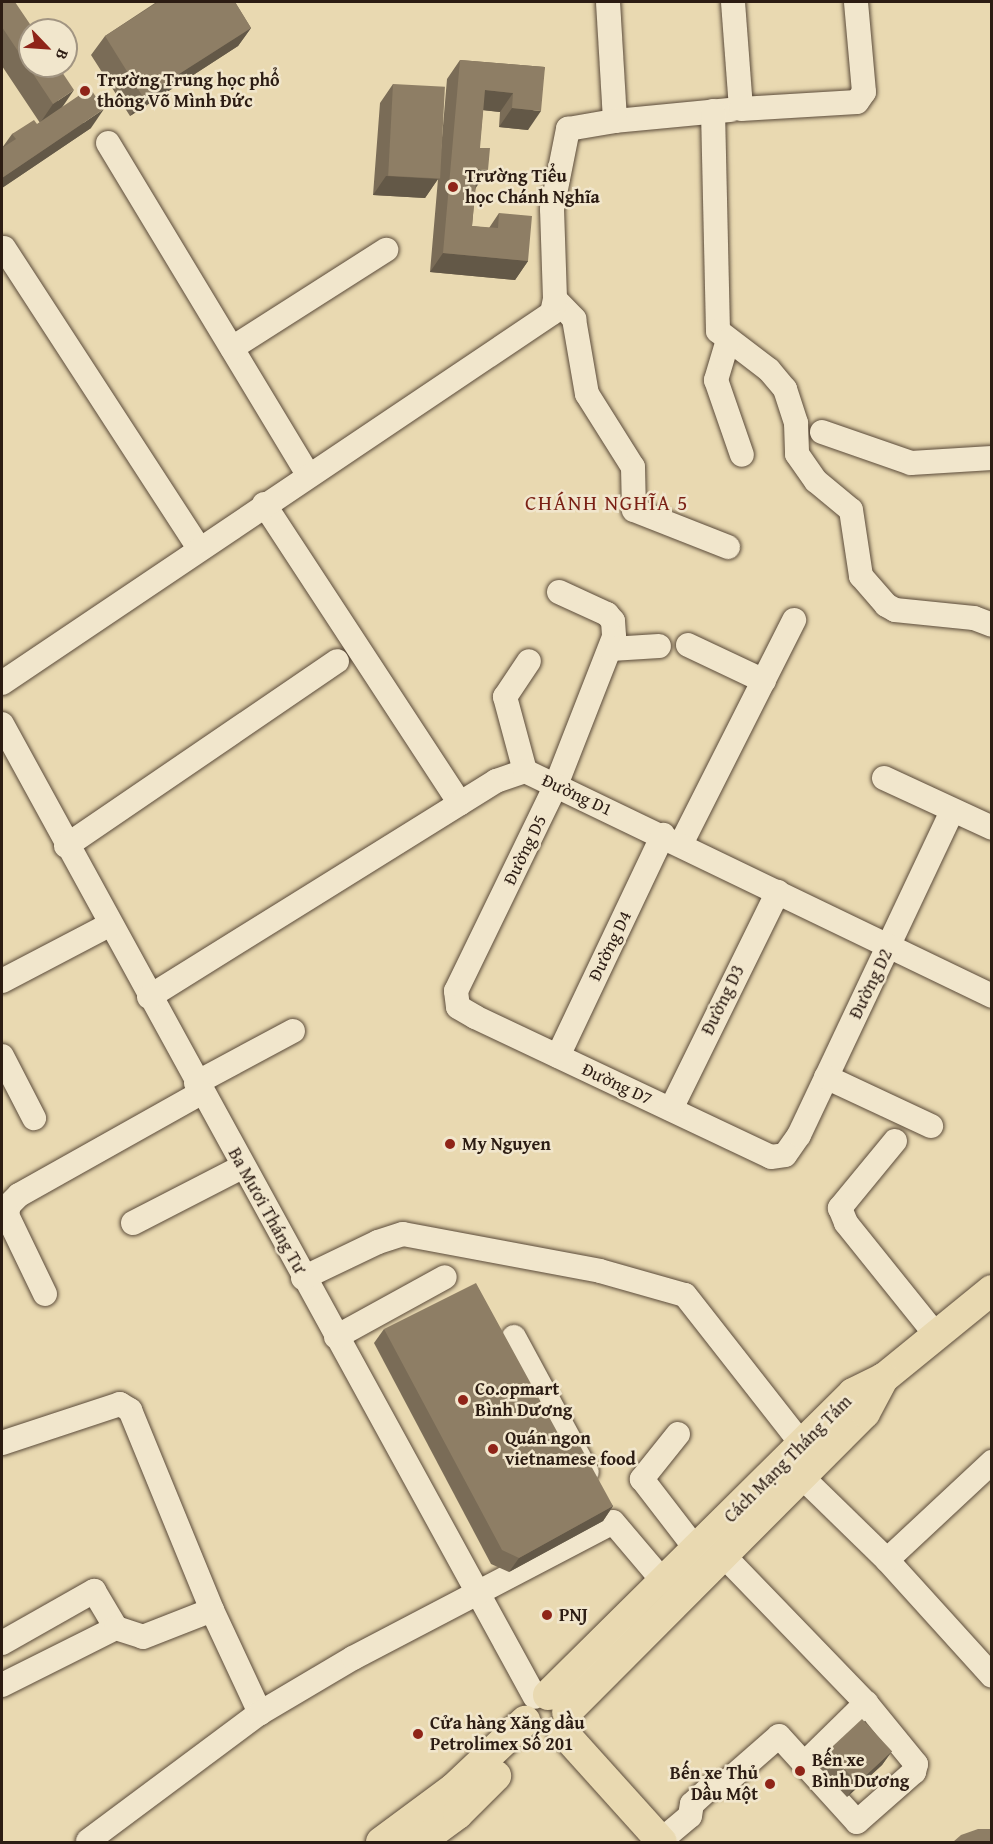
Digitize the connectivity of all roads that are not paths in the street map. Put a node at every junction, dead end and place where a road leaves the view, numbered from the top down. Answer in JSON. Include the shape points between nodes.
{"nodes":[{"id":1,"x":608,"y":2,"type":"edge"},
{"id":2,"x":733,"y":2,"type":"edge"},
{"id":3,"x":856,"y":2,"type":"edge"},
{"id":4,"x":741,"y":109,"type":"junction"},
{"id":5,"x":713,"y":111,"type":"junction"},
{"id":6,"x":615,"y":121,"type":"junction"},
{"id":7,"x":108,"y":143,"type":"dead end"},
{"id":8,"x":4,"y":248,"type":"dead end"},
{"id":9,"x":386,"y":250,"type":"dead end"},
{"id":10,"x":555,"y":298,"type":"junction"},
{"id":11,"x":728,"y":340,"type":"junction"},
{"id":12,"x":232,"y":348,"type":"junction"},
{"id":13,"x":822,"y":432,"type":"dead end"},
{"id":14,"x":742,"y":455,"type":"dead end"},
{"id":15,"x":992,"y":458,"type":"edge"},
{"id":16,"x":308,"y":474,"type":"junction"},
{"id":17,"x":264,"y":504,"type":"junction"},
{"id":18,"x":728,"y":547,"type":"dead end"},
{"id":19,"x":199,"y":548,"type":"junction"},
{"id":20,"x":559,"y":592,"type":"dead end"},
{"id":21,"x":794,"y":621,"type":"dead end"},
{"id":22,"x":992,"y":625,"type":"edge"},
{"id":23,"x":688,"y":645,"type":"dead end"},
{"id":24,"x":659,"y":646,"type":"dead end"},
{"id":25,"x":611,"y":649,"type":"junction"},
{"id":26,"x":338,"y":661,"type":"dead end"},
{"id":27,"x":529,"y":661,"type":"dead end"},
{"id":28,"x":764,"y":681,"type":"junction"},
{"id":29,"x":2,"y":683,"type":"edge"},
{"id":30,"x":2,"y":724,"type":"edge"},
{"id":31,"x":525,"y":771,"type":"junction"},
{"id":32,"x":884,"y":777,"type":"dead end"},
{"id":33,"x":556,"y":785,"type":"junction"},
{"id":34,"x":460,"y":803,"type":"junction"},
{"id":35,"x":952,"y":811,"type":"junction"},
{"id":36,"x":992,"y":828,"type":"edge"},
{"id":37,"x":672,"y":840,"type":"junction"},
{"id":38,"x":66,"y":846,"type":"junction"},
{"id":39,"x":777,"y":892,"type":"junction"},
{"id":40,"x":109,"y":925,"type":"junction"},
{"id":41,"x":889,"y":947,"type":"junction"},
{"id":42,"x":2,"y":981,"type":"edge"},
{"id":43,"x":992,"y":996,"type":"edge"},
{"id":44,"x":149,"y":997,"type":"junction"},
{"id":45,"x":456,"y":1000,"type":"joint"},
{"id":46,"x":293,"y":1031,"type":"dead end"},
{"id":47,"x":2,"y":1056,"type":"edge"},
{"id":48,"x":558,"y":1056,"type":"junction"},
{"id":49,"x":826,"y":1077,"type":"junction"},
{"id":50,"x":198,"y":1088,"type":"junction"},
{"id":51,"x":670,"y":1109,"type":"junction"},
{"id":52,"x":34,"y":1119,"type":"dead end"},
{"id":53,"x":931,"y":1126,"type":"dead end"},
{"id":54,"x":895,"y":1141,"type":"dead end"},
{"id":55,"x":785,"y":1155,"type":"joint"},
{"id":56,"x":242,"y":1167,"type":"junction"},
{"id":57,"x":134,"y":1223,"type":"dead end"},
{"id":58,"x":446,"y":1277,"type":"dead end"},
{"id":59,"x":303,"y":1278,"type":"junction"},
{"id":60,"x":992,"y":1290,"type":"edge"},
{"id":61,"x":45,"y":1294,"type":"dead end"},
{"id":62,"x":936,"y":1335,"type":"junction"},
{"id":63,"x":336,"y":1337,"type":"junction"},
{"id":64,"x":514,"y":1337,"type":"dead end"},
{"id":65,"x":884,"y":1378,"type":"junction"},
{"id":66,"x":678,"y":1434,"type":"dead end"},
{"id":67,"x":2,"y":1443,"type":"edge"},
{"id":68,"x":802,"y":1443,"type":"junction"},
{"id":69,"x":992,"y":1462,"type":"edge"},
{"id":70,"x":801,"y":1476,"type":"junction"},
{"id":71,"x":604,"y":1505,"type":"junction"},
{"id":72,"x":710,"y":1552,"type":"junction"},
{"id":73,"x":887,"y":1560,"type":"junction"},
{"id":74,"x":663,"y":1581,"type":"junction"},
{"id":75,"x":479,"y":1595,"type":"junction"},
{"id":76,"x":212,"y":1610,"type":"junction"},
{"id":77,"x":116,"y":1628,"type":"junction"},
{"id":78,"x":2,"y":1644,"type":"edge"},
{"id":79,"x":992,"y":1676,"type":"edge"},
{"id":80,"x":2,"y":1685,"type":"edge"},
{"id":81,"x":866,"y":1703,"type":"junction"},
{"id":82,"x":260,"y":1713,"type":"junction"},
{"id":83,"x":546,"y":1715,"type":"junction"},
{"id":84,"x":805,"y":1763,"type":"junction"},
{"id":85,"x":88,"y":1841,"type":"dead end"},
{"id":86,"x":381,"y":1842,"type":"edge"},
{"id":87,"x":420,"y":1842,"type":"edge"},
{"id":88,"x":661,"y":1842,"type":"edge"}],
"edges":[{"from":1,"to":6,"type":"street"},
{"from":2,"to":4,"type":"street"},
{"from":3,"to":4,"type":"street","via":[[864,92],[857,102]]},
{"from":4,"to":5,"type":"street"},
{"from":5,"to":6,"type":"street"},
{"from":5,"to":11,"type":"street","via":[[716,321],[718,331]]},
{"from":6,"to":10,"type":"street","via":[[568,129],[552,209]]},
{"from":7,"to":12,"type":"street"},
{"from":8,"to":19,"type":"street"},
{"from":9,"to":12,"type":"street"},
{"from":10,"to":16,"type":"street","via":[[552,313]]},
{"from":10,"to":18,"type":"street","via":[[574,319],[587,394],[633,467],[634,510]]},
{"from":11,"to":14,"type":"street","via":[[716,380]]},
{"from":11,"to":22,"type":"street","via":[[769,370],[785,389],[796,423],[797,454],[816,482],[851,510],[861,576],[886,605],[895,610],[974,618]]},
{"from":12,"to":16,"type":"street"},
{"from":13,"to":15,"type":"street","via":[[911,464]]},
{"from":16,"to":17,"type":"street"},
{"from":17,"to":19,"type":"street"},
{"from":17,"to":34,"type":"street"},
{"from":19,"to":29,"type":"street"},
{"from":20,"to":25,"type":"street","name":"Đường D5","via":[[607,614],[614,628]]},
{"from":21,"to":28,"type":"street","name":"Đường D4"},
{"from":23,"to":28,"type":"street"},
{"from":24,"to":25,"type":"street"},
{"from":25,"to":33,"type":"street","name":"Đường D5"},
{"from":26,"to":38,"type":"street"},
{"from":27,"to":31,"type":"street","via":[[505,697]]},
{"from":28,"to":37,"type":"street","name":"Đường D4"},
{"from":30,"to":38,"type":"street","name":"Ba Mươi Tháng Tư"},
{"from":31,"to":33,"type":"street","name":"Đường D1"},
{"from":31,"to":34,"type":"street","name":"Đường D1","via":[[496,781]]},
{"from":32,"to":35,"type":"street"},
{"from":33,"to":37,"type":"street","name":"Đường D1"},
{"from":33,"to":45,"type":"street","name":"Đường D5","via":[[456,991]]},
{"from":34,"to":44,"type":"street","name":"Đường D1"},
{"from":35,"to":36,"type":"street"},
{"from":35,"to":41,"type":"street","name":"Đường D2"},
{"from":37,"to":39,"type":"street","name":"Đường D1"},
{"from":37,"to":48,"type":"street","name":"Đường D4"},
{"from":38,"to":40,"type":"street","name":"Ba Mươi Tháng Tư"},
{"from":39,"to":41,"type":"street","name":"Đường D1"},
{"from":39,"to":51,"type":"street","name":"Đường D3"},
{"from":40,"to":42,"type":"street"},
{"from":40,"to":44,"type":"street","name":"Ba Mươi Tháng Tư"},
{"from":41,"to":43,"type":"street","name":"Đường D1"},
{"from":41,"to":49,"type":"street","name":"Đường D2"},
{"from":44,"to":50,"type":"street","name":"Ba Mươi Tháng Tư"},
{"from":45,"to":48,"type":"street","name":"Đường D7","via":[[458,1007],[475,1017]]},
{"from":46,"to":50,"type":"street"},
{"from":47,"to":52,"type":"street"},
{"from":48,"to":51,"type":"street","name":"Đường D7"},
{"from":49,"to":53,"type":"street"},
{"from":49,"to":55,"type":"street","name":"Đường D2"},
{"from":50,"to":56,"type":"street","name":"Ba Mươi Tháng Tư"},
{"from":50,"to":61,"type":"street","via":[[19,1195],[9,1205],[7,1215]]},
{"from":51,"to":55,"type":"street","name":"Đường D7","via":[[771,1157]]},
{"from":54,"to":62,"type":"street","via":[[874,1171],[843,1202],[842,1215]]},
{"from":56,"to":57,"type":"street"},
{"from":56,"to":59,"type":"street","name":"Ba Mươi Tháng Tư"},
{"from":58,"to":63,"type":"street"},
{"from":59,"to":63,"type":"street","name":"Ba Mươi Tháng Tư"},
{"from":59,"to":68,"type":"street","via":[[403,1234],[600,1271],[685,1295]]},
{"from":60,"to":62,"type":"main road"},
{"from":62,"to":65,"type":"main road"},
{"from":63,"to":75,"type":"street","name":"Ba Mươi Tháng Tư"},
{"from":64,"to":71,"type":"street"},
{"from":65,"to":68,"type":"main road","name":"Cách Mạng Tháng Tám","via":[[853,1394]]},
{"from":65,"to":70,"type":"main road","name":"Cách Mạng Tháng Tám","via":[[865,1413]]},
{"from":66,"to":72,"type":"street","via":[[642,1479]]},
{"from":67,"to":76,"type":"street","via":[[120,1404],[130,1410]]},
{"from":68,"to":72,"type":"main road","name":"Cách Mạng Tháng Tám"},
{"from":69,"to":73,"type":"street"},
{"from":70,"to":72,"type":"main road","name":"Cách Mạng Tháng Tám"},
{"from":70,"to":73,"type":"street"},
{"from":71,"to":74,"type":"street"},
{"from":71,"to":75,"type":"street"},
{"from":72,"to":74,"type":"main road","name":"Cách Mạng Tháng Tám"},
{"from":72,"to":81,"type":"street"},
{"from":72,"to":83,"type":"main road","name":"Cách Mạng Tháng Tám"},
{"from":73,"to":79,"type":"street"},
{"from":74,"to":83,"type":"main road","name":"Cách Mạng Tháng Tám"},
{"from":75,"to":82,"type":"street","via":[[353,1658]]},
{"from":75,"to":83,"type":"street","name":"Ba Mươi Tháng Tư"},
{"from":76,"to":77,"type":"street","via":[[143,1637]]},
{"from":76,"to":82,"type":"street"},
{"from":77,"to":78,"type":"street","via":[[94,1591]]},
{"from":77,"to":80,"type":"street"},
{"from":81,"to":84,"type":"street"},
{"from":81,"to":84,"type":"street","via":[[910,1755],[916,1764],[914,1772],[857,1822]]},
{"from":82,"to":85,"type":"street"},
{"from":83,"to":86,"type":"main road","name":"Cách Mạng Tháng Tám"},
{"from":83,"to":87,"type":"main road","name":"Cách Mạng Tháng Tám","via":[[458,1814]]},
{"from":83,"to":88,"type":"main road","name":"Ba Mươi Tháng Tư"},
{"from":84,"to":88,"type":"street","via":[[779,1736],[723,1785],[724,1797],[704,1816],[690,1816]]}]}
